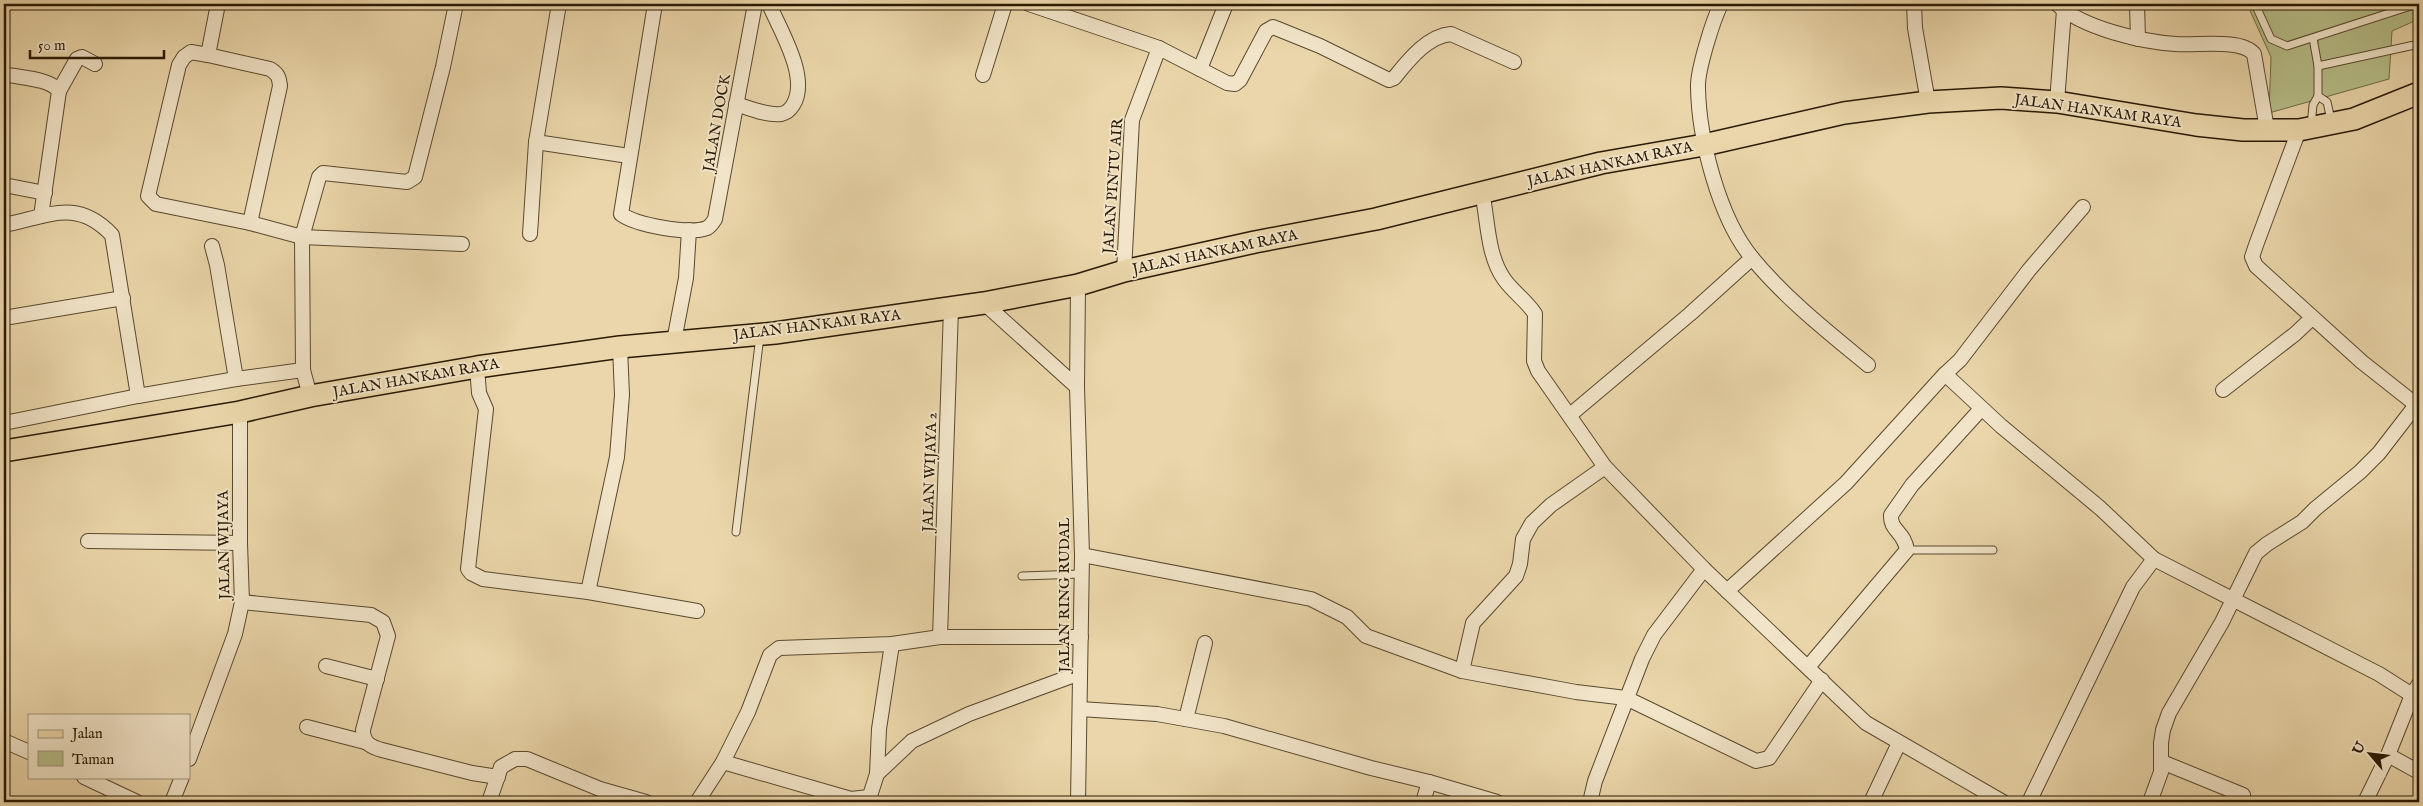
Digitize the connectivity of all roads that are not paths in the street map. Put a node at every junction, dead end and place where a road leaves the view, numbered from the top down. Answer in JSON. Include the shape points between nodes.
{"nodes":[{"id":1,"x":218,"y":4,"type":"edge"},
{"id":2,"x":456,"y":4,"type":"edge"},
{"id":3,"x":558,"y":4,"type":"edge"},
{"id":4,"x":654,"y":4,"type":"edge"},
{"id":5,"x":755,"y":4,"type":"edge"},
{"id":6,"x":769,"y":4,"type":"edge"},
{"id":7,"x":1005,"y":4,"type":"edge"},
{"id":8,"x":1029,"y":4,"type":"edge"},
{"id":9,"x":1226,"y":4,"type":"edge"},
{"id":10,"x":1721,"y":4,"type":"edge"},
{"id":11,"x":1914,"y":4,"type":"edge"},
{"id":12,"x":2137,"y":4,"type":"edge"},
{"id":13,"x":2255,"y":4,"type":"edge"},
{"id":14,"x":2417,"y":4,"type":"edge"},
{"id":15,"x":2062,"y":14,"type":"edge"},
{"id":16,"x":2138,"y":38,"type":"junction"},
{"id":17,"x":2312,"y":38,"type":"junction"},
{"id":18,"x":2419,"y":44,"type":"edge"},
{"id":19,"x":1159,"y":48,"type":"junction"},
{"id":20,"x":208,"y":55,"type":"junction"},
{"id":21,"x":1514,"y":62,"type":"dead end"},
{"id":22,"x":96,"y":64,"type":"dead end"},
{"id":23,"x":2318,"y":66,"type":"junction"},
{"id":24,"x":1200,"y":69,"type":"junction"},
{"id":25,"x":4,"y":74,"type":"edge"},
{"id":26,"x":983,"y":75,"type":"dead end"},
{"id":27,"x":59,"y":91,"type":"junction"},
{"id":28,"x":2419,"y":93,"type":"edge"},
{"id":29,"x":2318,"y":96,"type":"junction"},
{"id":30,"x":1928,"y":102,"type":"junction"},
{"id":31,"x":2057,"y":102,"type":"junction"},
{"id":32,"x":736,"y":104,"type":"junction"},
{"id":33,"x":2332,"y":123,"type":"junction"},
{"id":34,"x":2267,"y":129,"type":"junction"},
{"id":35,"x":2304,"y":129,"type":"junction"},
{"id":36,"x":536,"y":142,"type":"junction"},
{"id":37,"x":1704,"y":145,"type":"junction"},
{"id":38,"x":629,"y":156,"type":"junction"},
{"id":39,"x":4,"y":185,"type":"edge"},
{"id":40,"x":1482,"y":192,"type":"junction"},
{"id":41,"x":45,"y":193,"type":"junction"},
{"id":42,"x":2083,"y":207,"type":"dead end"},
{"id":43,"x":41,"y":216,"type":"junction"},
{"id":44,"x":250,"y":223,"type":"junction"},
{"id":45,"x":4,"y":225,"type":"edge"},
{"id":46,"x":689,"y":230,"type":"junction"},
{"id":47,"x":530,"y":234,"type":"dead end"},
{"id":48,"x":302,"y":237,"type":"junction"},
{"id":49,"x":462,"y":244,"type":"dead end"},
{"id":50,"x":212,"y":246,"type":"dead end"},
{"id":51,"x":1752,"y":258,"type":"junction"},
{"id":52,"x":1124,"y":271,"type":"junction"},
{"id":53,"x":1078,"y":285,"type":"junction"},
{"id":54,"x":123,"y":298,"type":"junction"},
{"id":55,"x":984,"y":303,"type":"junction"},
{"id":56,"x":951,"y":308,"type":"junction"},
{"id":57,"x":4,"y":318,"type":"edge"},
{"id":58,"x":2312,"y":318,"type":"junction"},
{"id":59,"x":761,"y":334,"type":"junction"},
{"id":60,"x":674,"y":341,"type":"junction"},
{"id":61,"x":620,"y":347,"type":"junction"},
{"id":62,"x":1868,"y":365,"type":"dead end"},
{"id":63,"x":477,"y":367,"type":"junction"},
{"id":64,"x":304,"y":370,"type":"junction"},
{"id":65,"x":1945,"y":374,"type":"junction"},
{"id":66,"x":236,"y":379,"type":"junction"},
{"id":67,"x":1077,"y":387,"type":"junction"},
{"id":68,"x":2222,"y":390,"type":"dead end"},
{"id":69,"x":138,"y":396,"type":"junction"},
{"id":70,"x":310,"y":396,"type":"junction"},
{"id":71,"x":2418,"y":406,"type":"edge"},
{"id":72,"x":1981,"y":409,"type":"junction"},
{"id":73,"x":240,"y":412,"type":"junction"},
{"id":74,"x":1570,"y":415,"type":"junction"},
{"id":75,"x":4,"y":423,"type":"edge"},
{"id":76,"x":4,"y":451,"type":"edge"},
{"id":77,"x":1605,"y":467,"type":"junction"},
{"id":78,"x":736,"y":532,"type":"dead end"},
{"id":79,"x":88,"y":541,"type":"dead end"},
{"id":80,"x":240,"y":543,"type":"junction"},
{"id":81,"x":1907,"y":550,"type":"junction"},
{"id":82,"x":1993,"y":550,"type":"dead end"},
{"id":83,"x":1082,"y":555,"type":"junction"},
{"id":84,"x":2154,"y":559,"type":"junction"},
{"id":85,"x":1704,"y":569,"type":"junction"},
{"id":86,"x":1081,"y":574,"type":"junction"},
{"id":87,"x":1022,"y":576,"type":"dead end"},
{"id":88,"x":588,"y":592,"type":"junction"},
{"id":89,"x":1727,"y":592,"type":"junction"},
{"id":90,"x":2233,"y":599,"type":"junction"},
{"id":91,"x":242,"y":602,"type":"junction"},
{"id":92,"x":697,"y":610,"type":"dead end"},
{"id":93,"x":940,"y":637,"type":"junction"},
{"id":94,"x":1081,"y":637,"type":"junction"},
{"id":95,"x":1205,"y":643,"type":"dead end"},
{"id":96,"x":892,"y":644,"type":"junction"},
{"id":97,"x":326,"y":666,"type":"dead end"},
{"id":98,"x":1808,"y":667,"type":"junction"},
{"id":99,"x":1462,"y":671,"type":"junction"},
{"id":100,"x":1080,"y":673,"type":"junction"},
{"id":101,"x":377,"y":679,"type":"junction"},
{"id":102,"x":1822,"y":680,"type":"junction"},
{"id":103,"x":2415,"y":690,"type":"edge"},
{"id":104,"x":1626,"y":698,"type":"junction"},
{"id":105,"x":1080,"y":709,"type":"junction"},
{"id":106,"x":1186,"y":719,"type":"junction"},
{"id":107,"x":307,"y":727,"type":"dead end"},
{"id":108,"x":4,"y":741,"type":"edge"},
{"id":109,"x":365,"y":742,"type":"junction"},
{"id":110,"x":1899,"y":743,"type":"junction"},
{"id":111,"x":28,"y":752,"type":"edge"},
{"id":112,"x":190,"y":755,"type":"edge"},
{"id":113,"x":2388,"y":755,"type":"junction"},
{"id":114,"x":723,"y":762,"type":"junction"},
{"id":115,"x":2162,"y":762,"type":"junction"},
{"id":116,"x":2419,"y":772,"type":"edge"},
{"id":117,"x":877,"y":774,"type":"junction"},
{"id":118,"x":498,"y":777,"type":"junction"},
{"id":119,"x":86,"y":778,"type":"edge"},
{"id":120,"x":182,"y":778,"type":"edge"},
{"id":121,"x":1429,"y":782,"type":"junction"},
{"id":122,"x":2243,"y":795,"type":"dead end"},
{"id":123,"x":850,"y":800,"type":"edge"},
{"id":124,"x":868,"y":800,"type":"edge"},
{"id":125,"x":138,"y":802,"type":"edge"},
{"id":126,"x":172,"y":802,"type":"edge"},
{"id":127,"x":489,"y":802,"type":"edge"},
{"id":128,"x":646,"y":802,"type":"edge"},
{"id":129,"x":697,"y":802,"type":"edge"},
{"id":130,"x":1078,"y":802,"type":"edge"},
{"id":131,"x":1423,"y":802,"type":"edge"},
{"id":132,"x":1496,"y":802,"type":"edge"},
{"id":133,"x":1590,"y":802,"type":"edge"},
{"id":134,"x":1872,"y":802,"type":"edge"},
{"id":135,"x":2003,"y":802,"type":"edge"},
{"id":136,"x":2028,"y":802,"type":"edge"},
{"id":137,"x":2150,"y":802,"type":"edge"},
{"id":138,"x":2365,"y":802,"type":"edge"}],
"edges":[{"from":1,"to":20,"type":"street"},
{"from":2,"to":48,"type":"street","via":[[415,177],[407,182],[324,173],[319,177]]},
{"from":3,"to":36,"type":"street"},
{"from":4,"to":38,"type":"street"},
{"from":5,"to":32,"type":"street","name":"JALAN DOCK"},
{"from":6,"to":32,"type":"street","via":[[796,66],[795,102],[789,111],[782,114]]},
{"from":7,"to":26,"type":"street"},
{"from":8,"to":19,"type":"street"},
{"from":9,"to":24,"type":"street"},
{"from":10,"to":37,"type":"street","via":[[1698,86]]},
{"from":11,"to":30,"type":"street"},
{"from":12,"to":16,"type":"street"},
{"from":13,"to":17,"type":"lane","via":[[2271,39],[2287,46]]},
{"from":14,"to":17,"type":"lane"},
{"from":15,"to":16,"type":"street"},
{"from":15,"to":31,"type":"street"},
{"from":16,"to":34,"type":"street","via":[[2175,44],[2229,44],[2250,48],[2254,54]]},
{"from":17,"to":23,"type":"lane"},
{"from":18,"to":23,"type":"lane"},
{"from":19,"to":24,"type":"street"},
{"from":19,"to":52,"type":"street","name":"JALAN PINTU AIR","via":[[1132,120]]},
{"from":20,"to":44,"type":"street","via":[[270,69],[279,78],[280,86]]},
{"from":20,"to":44,"type":"street","via":[[191,52],[179,65],[148,196],[156,204]]},
{"from":21,"to":24,"type":"street","via":[[1458,37],[1443,35],[1432,40],[1389,80],[1273,27],[1266,30],[1235,84]]},
{"from":22,"to":27,"type":"street","via":[[82,57],[77,59]]},
{"from":23,"to":29,"type":"lane"},
{"from":25,"to":27,"type":"street","via":[[43,82]]},
{"from":27,"to":41,"type":"street"},
{"from":28,"to":33,"type":"main road","name":"JALAN HANKAM RAYA","via":[[2354,119]]},
{"from":29,"to":33,"type":"lane","via":[[2327,102]]},
{"from":29,"to":35,"type":"lane"},
{"from":30,"to":31,"type":"main road","name":"JALAN HANKAM RAYA","via":[[2001,98]]},
{"from":30,"to":37,"type":"main road","name":"JALAN HANKAM RAYA","via":[[1844,113]]},
{"from":31,"to":34,"type":"main road","name":"JALAN HANKAM RAYA","via":[[2196,125]]},
{"from":32,"to":46,"type":"street","name":"JALAN DOCK","via":[[715,219],[707,228]]},
{"from":33,"to":35,"type":"main road","name":"JALAN HANKAM RAYA"},
{"from":34,"to":35,"type":"main road","name":"JALAN HANKAM RAYA"},
{"from":35,"to":58,"type":"street","via":[[2252,257],[2256,266]]},
{"from":36,"to":38,"type":"street"},
{"from":36,"to":47,"type":"street"},
{"from":37,"to":40,"type":"main road","name":"JALAN HANKAM RAYA","via":[[1601,163]]},
{"from":37,"to":51,"type":"street","via":[[1729,219]]},
{"from":38,"to":46,"type":"street","via":[[621,214],[658,226]]},
{"from":39,"to":41,"type":"street"},
{"from":40,"to":52,"type":"main road","name":"JALAN HANKAM RAYA","via":[[1376,218]]},
{"from":40,"to":74,"type":"street","via":[[1497,266],[1504,279],[1535,314],[1534,361]]},
{"from":41,"to":43,"type":"street"},
{"from":42,"to":65,"type":"street","via":[[2029,270],[1960,360]]},
{"from":43,"to":45,"type":"street"},
{"from":43,"to":54,"type":"street","via":[[72,212],[84,214],[105,228],[112,235]]},
{"from":44,"to":48,"type":"street"},
{"from":46,"to":60,"type":"street","via":[[686,278]]},
{"from":48,"to":49,"type":"street"},
{"from":48,"to":64,"type":"street"},
{"from":50,"to":66,"type":"street"},
{"from":51,"to":62,"type":"street","via":[[1780,289]]},
{"from":51,"to":74,"type":"street"},
{"from":52,"to":53,"type":"main road","name":"JALAN HANKAM RAYA"},
{"from":53,"to":55,"type":"main road","name":"JALAN HANKAM RAYA"},
{"from":53,"to":67,"type":"street","name":"JALAN RING RUDAL"},
{"from":54,"to":57,"type":"street"},
{"from":54,"to":69,"type":"street"},
{"from":55,"to":56,"type":"main road","name":"JALAN HANKAM RAYA"},
{"from":55,"to":67,"type":"street"},
{"from":56,"to":59,"type":"main road","name":"JALAN HANKAM RAYA"},
{"from":56,"to":93,"type":"street","name":"JALAN WIJAYA 2"},
{"from":58,"to":68,"type":"street"},
{"from":58,"to":71,"type":"street"},
{"from":59,"to":60,"type":"main road","name":"JALAN HANKAM RAYA"},
{"from":59,"to":78,"type":"lane"},
{"from":60,"to":61,"type":"main road","name":"JALAN HANKAM RAYA"},
{"from":61,"to":63,"type":"main road","name":"JALAN HANKAM RAYA"},
{"from":61,"to":88,"type":"street","via":[[622,395],[618,457]]},
{"from":63,"to":70,"type":"main road","name":"JALAN HANKAM RAYA"},
{"from":63,"to":88,"type":"street","via":[[479,394],[486,409],[468,569],[483,580]]},
{"from":64,"to":66,"type":"street"},
{"from":64,"to":70,"type":"street"},
{"from":65,"to":72,"type":"street"},
{"from":65,"to":89,"type":"street","via":[[1846,483]]},
{"from":66,"to":69,"type":"street"},
{"from":67,"to":83,"type":"street","name":"JALAN RING RUDAL"},
{"from":69,"to":75,"type":"street"},
{"from":70,"to":73,"type":"main road","name":"JALAN HANKAM RAYA"},
{"from":71,"to":90,"type":"street","via":[[2360,472],[2302,522],[2256,554]]},
{"from":72,"to":81,"type":"street","via":[[1912,485],[1891,515],[1893,527],[1905,538]]},
{"from":72,"to":84,"type":"street","via":[[2100,508]]},
{"from":73,"to":76,"type":"main road","name":"JALAN HANKAM RAYA"},
{"from":73,"to":80,"type":"street","name":"JALAN WIJAYA"},
{"from":74,"to":77,"type":"street"},
{"from":77,"to":85,"type":"street"},
{"from":77,"to":99,"type":"street","via":[[1532,522],[1523,539],[1516,576],[1473,623]]},
{"from":79,"to":80,"type":"street"},
{"from":80,"to":91,"type":"street","name":"JALAN WIJAYA"},
{"from":81,"to":82,"type":"lane"},
{"from":81,"to":98,"type":"street"},
{"from":83,"to":86,"type":"street","name":"JALAN RING RUDAL"},
{"from":83,"to":99,"type":"street","via":[[1310,599],[1347,617],[1366,636]]},
{"from":84,"to":90,"type":"street"},
{"from":84,"to":136,"type":"street","via":[[2133,587]]},
{"from":85,"to":89,"type":"street"},
{"from":85,"to":104,"type":"street","via":[[1654,636]]},
{"from":86,"to":87,"type":"lane"},
{"from":86,"to":94,"type":"street","name":"JALAN RING RUDAL"},
{"from":88,"to":92,"type":"street"},
{"from":89,"to":98,"type":"street"},
{"from":90,"to":103,"type":"street"},
{"from":90,"to":115,"type":"street","via":[[2169,713],[2163,730]]},
{"from":91,"to":101,"type":"street","via":[[378,618],[387,629],[388,636]]},
{"from":91,"to":112,"type":"street","name":"JALAN WIJAYA","via":[[235,634]]},
{"from":93,"to":94,"type":"street"},
{"from":93,"to":96,"type":"street"},
{"from":94,"to":100,"type":"street","name":"JALAN RING RUDAL"},
{"from":95,"to":106,"type":"street"},
{"from":96,"to":114,"type":"street","via":[[790,646],[774,651]]},
{"from":96,"to":117,"type":"street","via":[[879,729]]},
{"from":97,"to":101,"type":"street"},
{"from":98,"to":102,"type":"street"},
{"from":99,"to":104,"type":"street"},
{"from":100,"to":105,"type":"street","name":"JALAN RING RUDAL"},
{"from":100,"to":117,"type":"street","via":[[969,714],[912,741]]},
{"from":101,"to":109,"type":"street","via":[[363,730]]},
{"from":102,"to":104,"type":"street","via":[[1769,758],[1762,761],[1750,760]]},
{"from":102,"to":110,"type":"street","via":[[1866,722]]},
{"from":103,"to":113,"type":"street"},
{"from":104,"to":133,"type":"street"},
{"from":105,"to":106,"type":"street"},
{"from":105,"to":130,"type":"street","name":"JALAN RING RUDAL"},
{"from":106,"to":121,"type":"street","via":[[1224,726]]},
{"from":107,"to":109,"type":"street"},
{"from":108,"to":111,"type":"street"},
{"from":109,"to":118,"type":"street","via":[[382,750]]},
{"from":110,"to":134,"type":"street"},
{"from":110,"to":135,"type":"street"},
{"from":113,"to":116,"type":"street"},
{"from":113,"to":138,"type":"street"},
{"from":114,"to":123,"type":"street"},
{"from":114,"to":129,"type":"street"},
{"from":115,"to":122,"type":"street"},
{"from":115,"to":137,"type":"street","via":[[2162,772]]},
{"from":117,"to":124,"type":"street"},
{"from":118,"to":127,"type":"street"},
{"from":118,"to":128,"type":"street","via":[[501,767],[507,763],[527,759],[600,789]]},
{"from":119,"to":125,"type":"street"},
{"from":120,"to":126,"type":"street"},
{"from":121,"to":131,"type":"street"},
{"from":121,"to":132,"type":"street"},
{"from":123,"to":124,"type":"street"}]}
